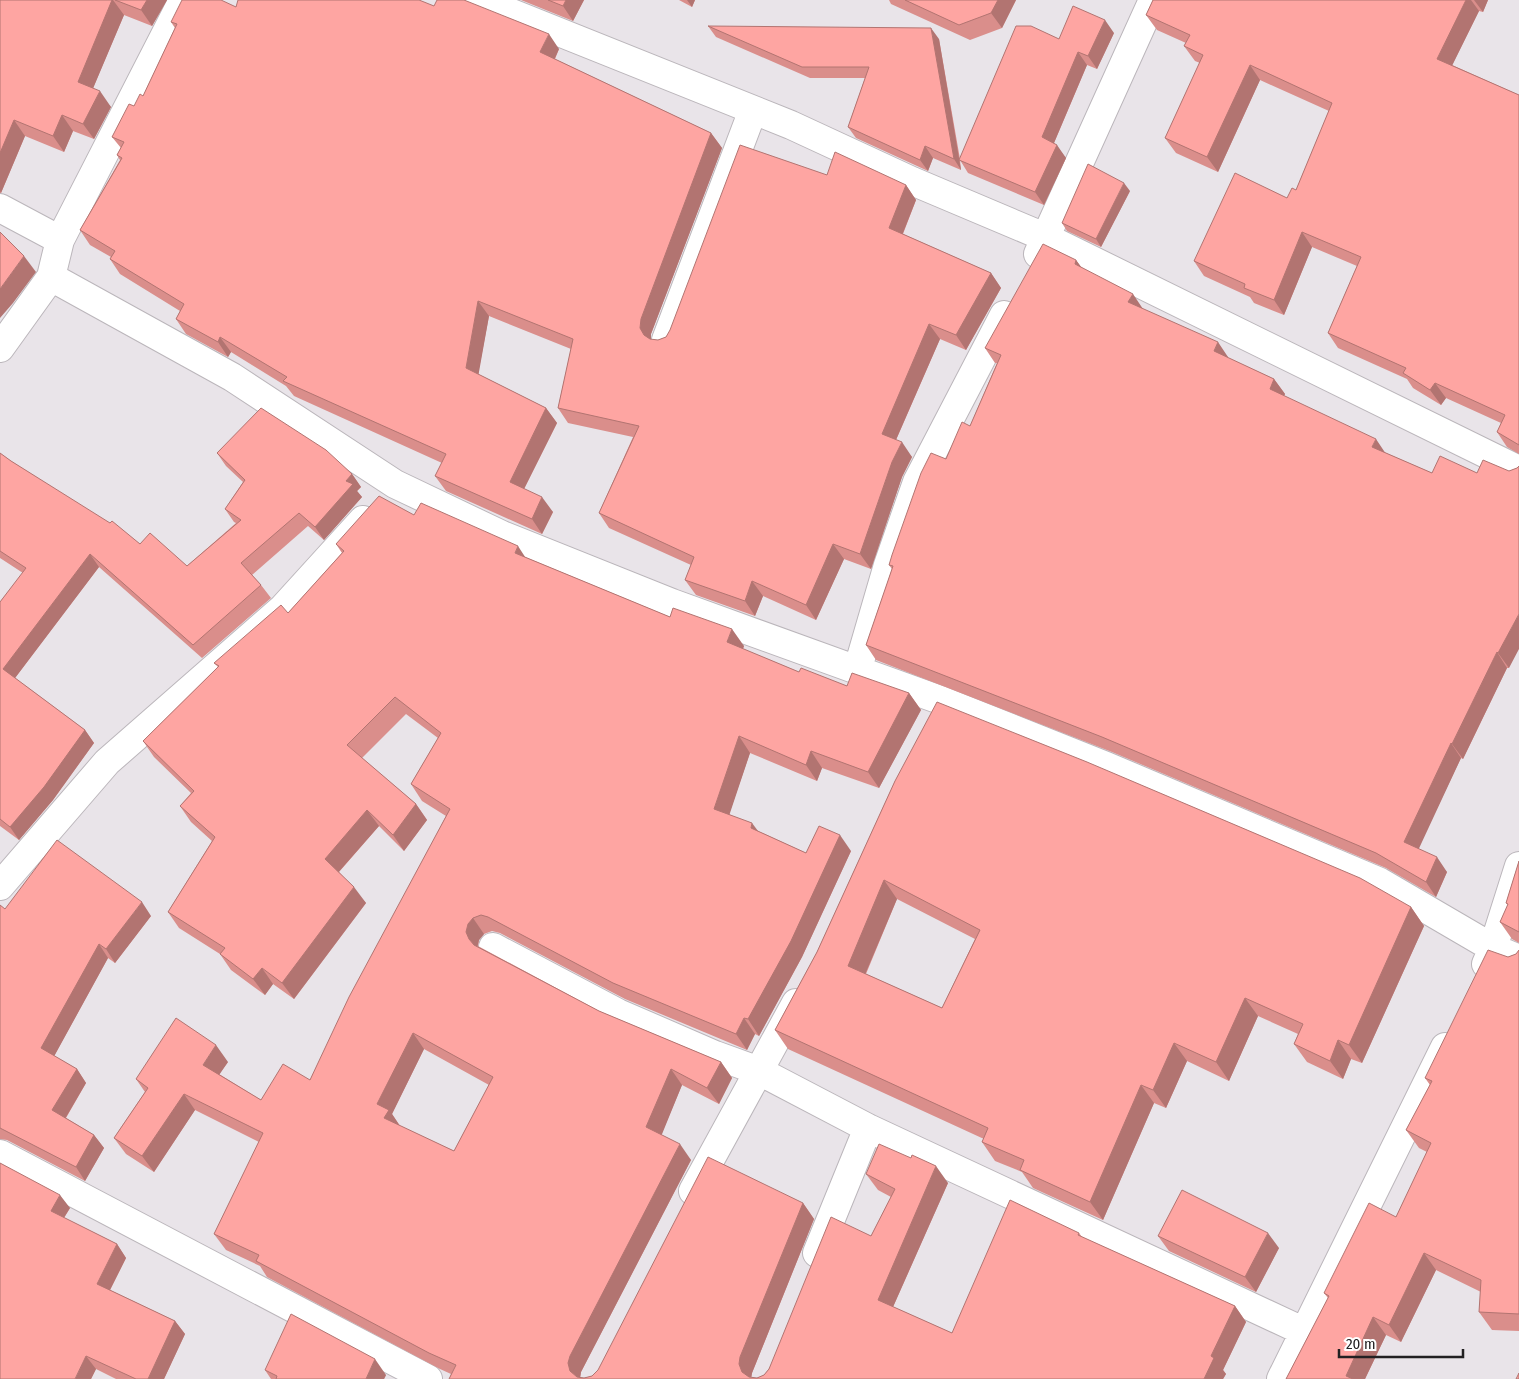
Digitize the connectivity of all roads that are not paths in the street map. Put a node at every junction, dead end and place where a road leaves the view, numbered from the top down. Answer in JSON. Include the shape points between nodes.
{"nodes":[{"id":1,"x":183,"y":0,"type":"edge"},
{"id":2,"x":479,"y":0,"type":"edge"},
{"id":3,"x":1153,"y":0,"type":"edge"},
{"id":4,"x":753,"y":110,"type":"junction"},
{"id":5,"x":0,"y":208,"type":"edge"},
{"id":6,"x":1047,"y":238,"type":"junction"},
{"id":7,"x":60,"y":240,"type":"junction"},
{"id":8,"x":1028,"y":272,"type":"edge"},
{"id":9,"x":51,"y":277,"type":"junction"},
{"id":10,"x":1014,"y":297,"type":"edge"},
{"id":11,"x":666,"y":340,"type":"edge"},
{"id":12,"x":0,"y":348,"type":"edge"},
{"id":13,"x":1519,"y":470,"type":"edge"},
{"id":14,"x":395,"y":484,"type":"junction"},
{"id":15,"x":858,"y":668,"type":"junction"},
{"id":16,"x":943,"y":701,"type":"junction"},
{"id":17,"x":930,"y":726,"type":"edge"},
{"id":18,"x":1519,"y":866,"type":"edge"},
{"id":19,"x":0,"y":886,"type":"edge"},
{"id":20,"x":493,"y":947,"type":"dead end"},
{"id":21,"x":1494,"y":948,"type":"junction"},
{"id":22,"x":1519,"y":959,"type":"edge"},
{"id":23,"x":807,"y":981,"type":"edge"},
{"id":24,"x":1476,"y":984,"type":"edge"},
{"id":25,"x":1454,"y":1028,"type":"edge"},
{"id":26,"x":760,"y":1071,"type":"junction"},
{"id":27,"x":868,"y":1128,"type":"junction"},
{"id":28,"x":0,"y":1154,"type":"edge"},
{"id":29,"x":682,"y":1210,"type":"edge"},
{"id":30,"x":806,"y":1280,"type":"edge"},
{"id":31,"x":1305,"y":1332,"type":"junction"},
{"id":32,"x":412,"y":1375,"type":"edge"},
{"id":33,"x":1281,"y":1379,"type":"edge"}],
"edges":[{"from":1,"to":7,"type":"street"},
{"from":2,"to":4,"type":"street"},
{"from":3,"to":6,"type":"street"},
{"from":4,"to":6,"type":"street"},
{"from":4,"to":11,"type":"street"},
{"from":5,"to":7,"type":"street"},
{"from":6,"to":8,"type":"street"},
{"from":6,"to":13,"type":"street"},
{"from":7,"to":9,"type":"street"},
{"from":9,"to":12,"type":"street"},
{"from":9,"to":14,"type":"street","via":[[232,377]]},
{"from":10,"to":15,"type":"street","via":[[917,482],[888,565]]},
{"from":14,"to":15,"type":"street","via":[[502,535],[636,589]]},
{"from":14,"to":19,"type":"street","via":[[283,608],[107,762]]},
{"from":15,"to":16,"type":"street"},
{"from":16,"to":17,"type":"street"},
{"from":16,"to":21,"type":"street","via":[[1380,882]]},
{"from":18,"to":21,"type":"street"},
{"from":20,"to":26,"type":"street","via":[[618,1013]]},
{"from":21,"to":22,"type":"street"},
{"from":21,"to":24,"type":"street"},
{"from":23,"to":26,"type":"street"},
{"from":25,"to":31,"type":"street"},
{"from":26,"to":27,"type":"street"},
{"from":26,"to":29,"type":"street"},
{"from":27,"to":30,"type":"street"},
{"from":27,"to":31,"type":"street"},
{"from":28,"to":32,"type":"street"},
{"from":31,"to":33,"type":"street"}]}
